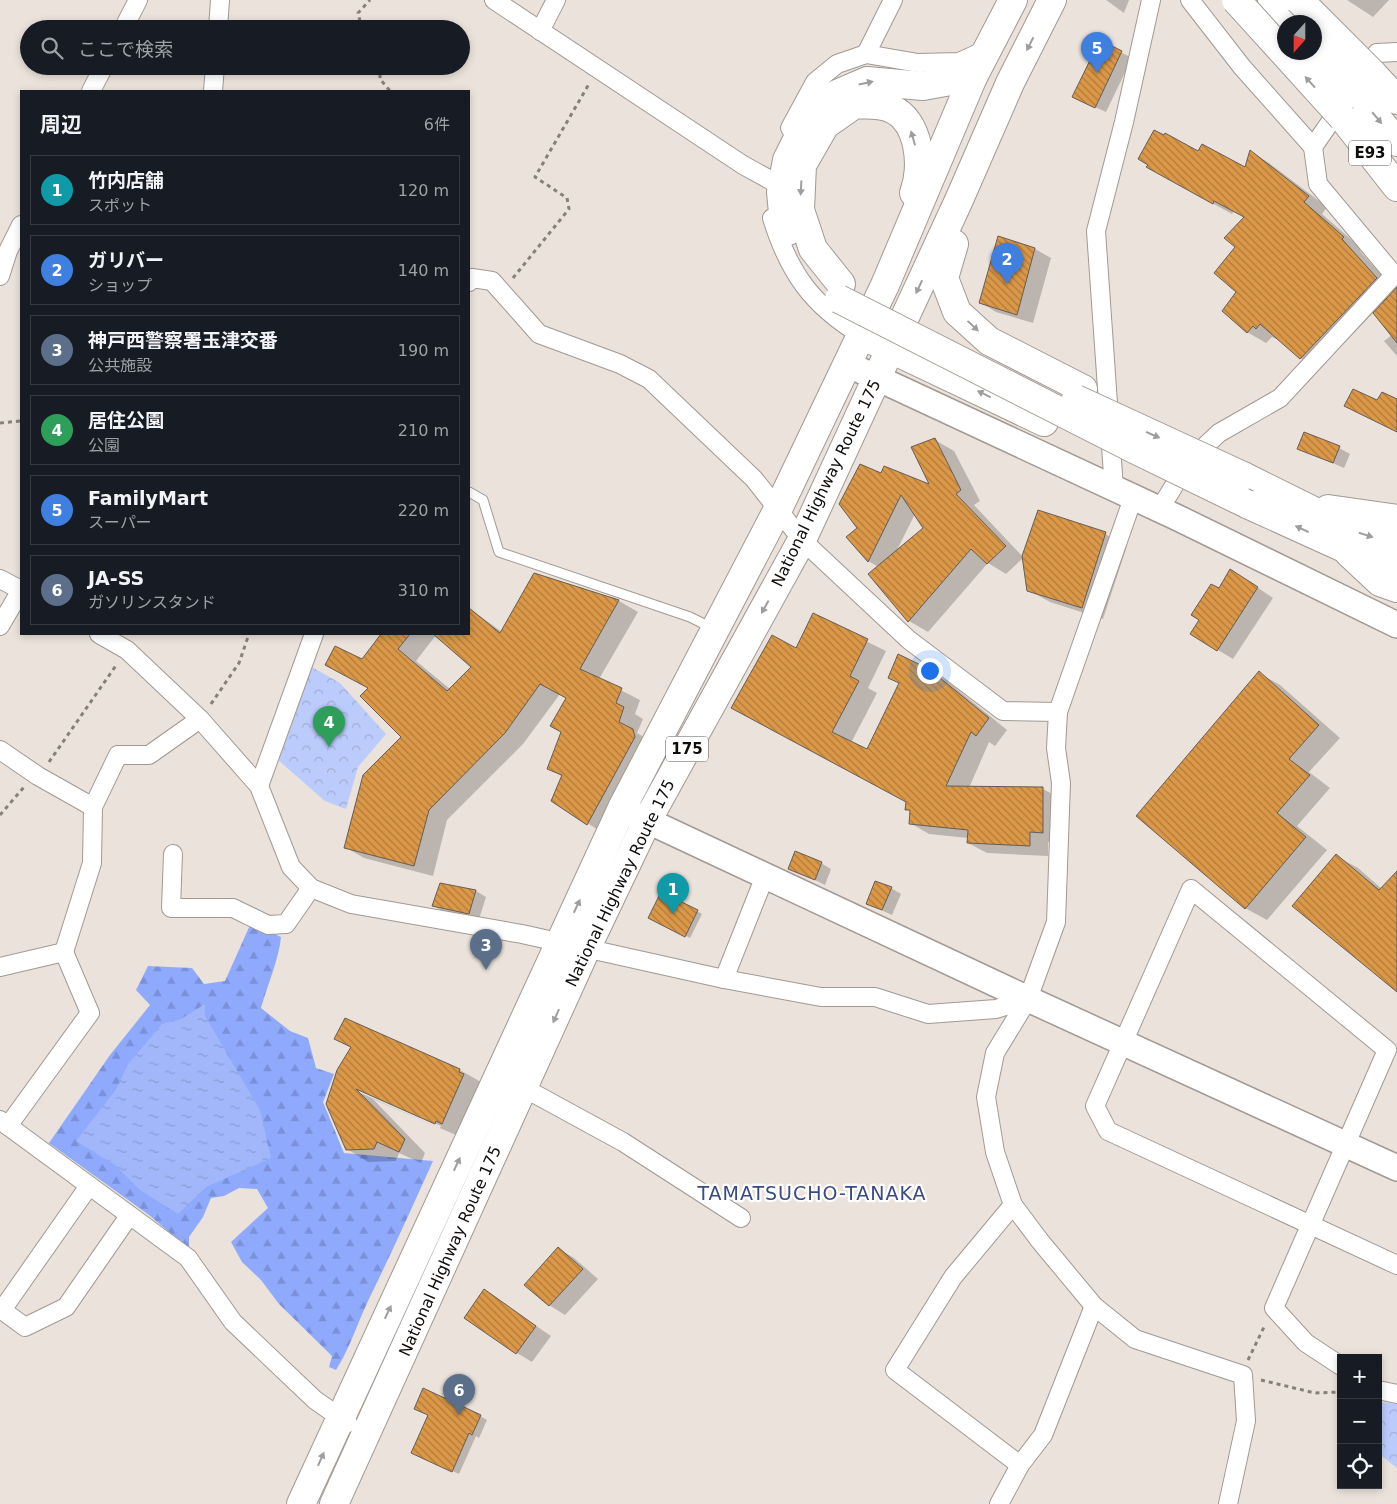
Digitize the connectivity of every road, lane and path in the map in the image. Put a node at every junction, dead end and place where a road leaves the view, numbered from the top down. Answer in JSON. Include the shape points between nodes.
{"nodes":[{"id":1,"x":138,"y":0,"type":"edge"},
{"id":2,"x":220,"y":0,"type":"edge"},
{"id":3,"x":370,"y":0,"type":"edge"},
{"id":4,"x":494,"y":0,"type":"edge"},
{"id":5,"x":556,"y":0,"type":"edge"},
{"id":6,"x":892,"y":0,"type":"edge"},
{"id":7,"x":1013,"y":0,"type":"edge"},
{"id":8,"x":1052,"y":0,"type":"edge"},
{"id":9,"x":1150,"y":0,"type":"edge"},
{"id":10,"x":1190,"y":0,"type":"edge"},
{"id":11,"x":1236,"y":0,"type":"edge"},
{"id":12,"x":1272,"y":0,"type":"edge"},
{"id":13,"x":1300,"y":0,"type":"edge"},
{"id":14,"x":1286,"y":15,"type":"edge"},
{"id":15,"x":128,"y":20,"type":"edge"},
{"id":16,"x":219,"y":20,"type":"edge"},
{"id":17,"x":360,"y":20,"type":"edge"},
{"id":18,"x":540,"y":31,"type":"junction"},
{"id":19,"x":990,"y":48,"type":"junction"},
{"id":20,"x":1397,"y":52,"type":"edge"},
{"id":21,"x":1322,"y":53,"type":"edge"},
{"id":22,"x":866,"y":54,"type":"junction"},
{"id":23,"x":598,"y":69,"type":"junction"},
{"id":24,"x":99,"y":75,"type":"edge"},
{"id":25,"x":214,"y":75,"type":"edge"},
{"id":26,"x":380,"y":75,"type":"edge"},
{"id":27,"x":973,"y":77,"type":"junction"},
{"id":28,"x":1364,"y":84,"type":"junction"},
{"id":29,"x":92,"y":90,"type":"edge"},
{"id":30,"x":213,"y":90,"type":"edge"},
{"id":31,"x":389,"y":90,"type":"edge"},
{"id":32,"x":1397,"y":100,"type":"edge"},
{"id":33,"x":1397,"y":142,"type":"edge"},
{"id":34,"x":1313,"y":147,"type":"junction"},
{"id":35,"x":772,"y":182,"type":"junction"},
{"id":36,"x":1397,"y":187,"type":"edge"},
{"id":37,"x":959,"y":200,"type":"junction"},
{"id":38,"x":20,"y":227,"type":"edge"},
{"id":39,"x":10,"y":252,"type":"edge"},
{"id":40,"x":0,"y":276,"type":"edge"},
{"id":41,"x":470,"y":281,"type":"edge"},
{"id":42,"x":885,"y":285,"type":"junction"},
{"id":43,"x":840,"y":291,"type":"junction"},
{"id":44,"x":502,"y":292,"type":"junction"},
{"id":45,"x":861,"y":335,"type":"junction"},
{"id":46,"x":891,"y":349,"type":"junction"},
{"id":47,"x":847,"y":364,"type":"junction"},
{"id":48,"x":877,"y":377,"type":"junction"},
{"id":49,"x":1118,"y":419,"type":"junction"},
{"id":50,"x":20,"y":421,"type":"edge"},
{"id":51,"x":0,"y":423,"type":"edge"},
{"id":52,"x":1134,"y":449,"type":"junction"},
{"id":53,"x":470,"y":493,"type":"edge"},
{"id":54,"x":1124,"y":494,"type":"junction"},
{"id":55,"x":1307,"y":506,"type":"junction"},
{"id":56,"x":778,"y":509,"type":"junction"},
{"id":57,"x":1159,"y":510,"type":"junction"},
{"id":58,"x":1397,"y":519,"type":"edge"},
{"id":59,"x":802,"y":540,"type":"junction"},
{"id":60,"x":1397,"y":545,"type":"edge"},
{"id":61,"x":1344,"y":548,"type":"junction"},
{"id":62,"x":1397,"y":565,"type":"edge"},
{"id":63,"x":0,"y":579,"type":"edge"},
{"id":64,"x":1397,"y":588,"type":"edge"},
{"id":65,"x":20,"y":589,"type":"edge"},
{"id":66,"x":20,"y":592,"type":"edge"},
{"id":67,"x":1397,"y":625,"type":"edge"},
{"id":68,"x":0,"y":626,"type":"edge"},
{"id":69,"x":714,"y":629,"type":"junction"},
{"id":70,"x":101,"y":635,"type":"edge"},
{"id":71,"x":249,"y":635,"type":"edge"},
{"id":72,"x":314,"y":635,"type":"edge"},
{"id":73,"x":127,"y":650,"type":"junction"},
{"id":74,"x":1058,"y":712,"type":"junction"},
{"id":75,"x":200,"y":720,"type":"junction"},
{"id":76,"x":0,"y":750,"type":"edge"},
{"id":77,"x":38,"y":776,"type":"junction"},
{"id":78,"x":259,"y":786,"type":"junction"},
{"id":79,"x":93,"y":807,"type":"junction"},
{"id":80,"x":622,"y":808,"type":"junction"},
{"id":81,"x":0,"y":816,"type":"edge"},
{"id":82,"x":648,"y":821,"type":"junction"},
{"id":83,"x":173,"y":854,"type":"dead end"},
{"id":84,"x":765,"y":876,"type":"junction"},
{"id":85,"x":311,"y":888,"type":"junction"},
{"id":86,"x":560,"y":943,"type":"junction"},
{"id":87,"x":587,"y":947,"type":"junction"},
{"id":88,"x":64,"y":952,"type":"junction"},
{"id":89,"x":0,"y":967,"type":"edge"},
{"id":90,"x":724,"y":979,"type":"junction"},
{"id":91,"x":1028,"y":999,"type":"junction"},
{"id":92,"x":1122,"y":1043,"type":"junction"},
{"id":93,"x":524,"y":1088,"type":"junction"},
{"id":94,"x":4,"y":1123,"type":"edge"},
{"id":95,"x":1345,"y":1145,"type":"junction"},
{"id":96,"x":1397,"y":1168,"type":"edge"},
{"id":97,"x":89,"y":1186,"type":"junction"},
{"id":98,"x":1013,"y":1205,"type":"junction"},
{"id":99,"x":129,"y":1216,"type":"junction"},
{"id":100,"x":741,"y":1218,"type":"dead end"},
{"id":101,"x":1312,"y":1224,"type":"junction"},
{"id":102,"x":1397,"y":1265,"type":"edge"},
{"id":103,"x":1094,"y":1306,"type":"junction"},
{"id":104,"x":1274,"y":1308,"type":"junction"},
{"id":105,"x":1337,"y":1363,"type":"edge"},
{"id":106,"x":1243,"y":1375,"type":"junction"},
{"id":107,"x":1382,"y":1391,"type":"edge"},
{"id":108,"x":1337,"y":1392,"type":"edge"},
{"id":109,"x":1397,"y":1394,"type":"edge"},
{"id":110,"x":339,"y":1417,"type":"junction"},
{"id":111,"x":366,"y":1435,"type":"junction"},
{"id":112,"x":1020,"y":1465,"type":"junction"},
{"id":113,"x":301,"y":1504,"type":"edge"},
{"id":114,"x":334,"y":1504,"type":"edge"},
{"id":115,"x":999,"y":1504,"type":"edge"},
{"id":116,"x":1228,"y":1504,"type":"edge"}],
"edges":[{"from":1,"to":15,"type":"street"},
{"from":2,"to":16,"type":"street"},
{"from":3,"to":17,"type":"path","via":[[358,13]]},
{"from":4,"to":18,"type":"street"},
{"from":5,"to":18,"type":"street"},
{"from":6,"to":22,"type":"street"},
{"from":7,"to":19,"type":"highway","name":"National Highway Route 175","number":"175"},
{"from":8,"to":37,"type":"highway","name":"National Highway Route 175","number":"175","one_way":true,"via":[[1010,83]]},
{"from":9,"to":54,"type":"street","via":[[1096,231]]},
{"from":10,"to":34,"type":"street","via":[[1242,67]]},
{"from":36,"to":11,"type":"highway","number":"E93","one_way":true,"bridge":true,"via":[[1343,118]]},
{"from":12,"to":14,"type":"highway"},
{"from":13,"to":28,"type":"highway","bridge":true},
{"from":18,"to":23,"type":"street"},
{"from":19,"to":22,"type":"street","via":[[959,62],[918,63]]},
{"from":19,"to":27,"type":"highway","name":"National Highway Route 175","number":"175"},
{"from":20,"to":34,"type":"street","via":[[1377,52]]},
{"from":21,"to":28,"type":"highway","number":"E93","bridge":true},
{"from":22,"to":35,"type":"street","via":[[837,64],[815,82],[792,125]]},
{"from":23,"to":35,"type":"street"},
{"from":23,"to":44,"type":"path","via":[[535,177],[567,198],[569,209]]},
{"from":24,"to":29,"type":"street"},
{"from":25,"to":30,"type":"street"},
{"from":26,"to":31,"type":"path"},
{"from":27,"to":42,"type":"highway","name":"National Highway Route 175","number":"175"},
{"from":43,"to":27,"type":"highway","one_way":true,"via":[[812,277],[784,223],[781,192],[785,168],[801,132],[823,100],[867,81],[923,86]]},
{"from":28,"to":32,"type":"highway"},
{"from":28,"to":33,"type":"highway","number":"E93","one_way":true},
{"from":34,"to":57,"type":"street","via":[[1318,184],[1394,275],[1280,398],[1219,433],[1190,460]]},
{"from":35,"to":45,"type":"street","via":[[770,211],[781,248],[795,276],[838,320]]},
{"from":37,"to":46,"type":"highway","name":"National Highway Route 175","number":"175","one_way":true},
{"from":37,"to":49,"type":"highway","one_way":true,"bridge":true,"via":[[953,246],[944,278],[958,312],[989,340],[1083,389]]},
{"from":38,"to":39,"type":"street"},
{"from":39,"to":40,"type":"street"},
{"from":41,"to":44,"type":"street","via":[[472,278],[492,281]]},
{"from":42,"to":43,"type":"highway","one_way":true,"via":[[892,249],[915,189],[920,160],[910,124],[890,108],[855,104],[825,125],[802,165],[800,210],[813,249]]},
{"from":42,"to":45,"type":"highway","name":"National Highway Route 175","number":"175"},
{"from":43,"to":49,"type":"highway","bridge":true},
{"from":43,"to":52,"type":"highway","bridge":true},
{"from":44,"to":56,"type":"street","via":[[539,334],[620,364],[648,379],[754,479]]},
{"from":45,"to":46,"type":"highway"},
{"from":45,"to":47,"type":"highway","name":"National Highway Route 175","number":"175"},
{"from":46,"to":48,"type":"highway","name":"National Highway Route 175","number":"175"},
{"from":52,"to":46,"type":"highway","one_way":true,"bridge":true,"via":[[1044,422]]},
{"from":47,"to":48,"type":"street"},
{"from":47,"to":56,"type":"highway","name":"National Highway Route 175","number":"175"},
{"from":48,"to":54,"type":"street"},
{"from":48,"to":59,"type":"highway","name":"National Highway Route 175","number":"175"},
{"from":49,"to":55,"type":"highway","one_way":true,"bridge":true},
{"from":50,"to":51,"type":"path"},
{"from":61,"to":52,"type":"highway","one_way":true,"bridge":true},
{"from":53,"to":69,"type":"lane","via":[[483,500],[499,552],[690,617]]},
{"from":54,"to":57,"type":"street"},
{"from":54,"to":74,"type":"street"},
{"from":55,"to":58,"type":"highway"},
{"from":55,"to":60,"type":"highway","one_way":true,"via":[[1354,531]]},
{"from":56,"to":59,"type":"street"},
{"from":56,"to":69,"type":"highway","name":"National Highway Route 175","number":"175"},
{"from":57,"to":67,"type":"street"},
{"from":59,"to":74,"type":"street","via":[[909,640],[1003,711]]},
{"from":59,"to":82,"type":"highway","name":"National Highway Route 175","number":"175","one_way":true},
{"from":61,"to":62,"type":"highway"},
{"from":61,"to":64,"type":"highway","via":[[1380,582]]},
{"from":63,"to":65,"type":"street"},
{"from":66,"to":68,"type":"street"},
{"from":69,"to":80,"type":"highway","name":"National Highway Route 175","number":"175"},
{"from":70,"to":73,"type":"street"},
{"from":71,"to":75,"type":"path","via":[[239,662]]},
{"from":72,"to":78,"type":"street"},
{"from":73,"to":75,"type":"street"},
{"from":73,"to":77,"type":"path"},
{"from":74,"to":91,"type":"street","via":[[1056,748],[1061,784],[1056,922]]},
{"from":75,"to":78,"type":"street"},
{"from":75,"to":79,"type":"street","via":[[149,755],[118,755]]},
{"from":76,"to":77,"type":"street"},
{"from":77,"to":79,"type":"street"},
{"from":77,"to":81,"type":"path","via":[[26,785]]},
{"from":78,"to":85,"type":"street","via":[[291,867]]},
{"from":79,"to":88,"type":"street","via":[[92,863]]},
{"from":80,"to":82,"type":"street"},
{"from":86,"to":80,"type":"highway","name":"National Highway Route 175","number":"175","one_way":true},
{"from":82,"to":84,"type":"street"},
{"from":82,"to":87,"type":"highway","name":"National Highway Route 175","number":"175"},
{"from":83,"to":85,"type":"street","via":[[171,908],[233,908],[268,925],[286,924]]},
{"from":84,"to":90,"type":"street"},
{"from":84,"to":91,"type":"street"},
{"from":85,"to":86,"type":"street","via":[[350,904]]},
{"from":86,"to":87,"type":"street"},
{"from":110,"to":86,"type":"highway","name":"National Highway Route 175","number":"175","one_way":true},
{"from":87,"to":90,"type":"street"},
{"from":87,"to":93,"type":"highway","name":"National Highway Route 175","number":"175","one_way":true},
{"from":88,"to":89,"type":"street"},
{"from":88,"to":94,"type":"street","via":[[90,1012]]},
{"from":90,"to":91,"type":"street","via":[[821,997],[875,997],[928,1014],[996,1009]]},
{"from":91,"to":92,"type":"street"},
{"from":91,"to":98,"type":"street","via":[[995,1053],[986,1097],[995,1152]]},
{"from":92,"to":95,"type":"street"},
{"from":92,"to":95,"type":"street","via":[[1191,890],[1387,1050]]},
{"from":92,"to":101,"type":"street","via":[[1096,1106],[1108,1131]]},
{"from":93,"to":100,"type":"street","via":[[623,1142]]},
{"from":93,"to":111,"type":"highway","name":"National Highway Route 175","number":"175"},
{"from":94,"to":97,"type":"street"},
{"from":95,"to":96,"type":"street"},
{"from":95,"to":101,"type":"street"},
{"from":97,"to":99,"type":"street"},
{"from":97,"to":99,"type":"street","via":[[2,1310],[25,1327],[66,1307]]},
{"from":98,"to":103,"type":"street"},
{"from":98,"to":112,"type":"street","via":[[953,1278],[895,1370]]},
{"from":99,"to":110,"type":"street","via":[[188,1258],[233,1322],[315,1400]]},
{"from":101,"to":102,"type":"street"},
{"from":101,"to":104,"type":"street"},
{"from":103,"to":106,"type":"street","via":[[1135,1339]]},
{"from":103,"to":112,"type":"street","via":[[1043,1435]]},
{"from":104,"to":105,"type":"street","via":[[1306,1342]]},
{"from":104,"to":106,"type":"path","via":[[1247,1360]]},
{"from":106,"to":108,"type":"path","via":[[1315,1393]]},
{"from":106,"to":116,"type":"street","via":[[1246,1421]]},
{"from":107,"to":109,"type":"street"},
{"from":110,"to":111,"type":"street"},
{"from":113,"to":110,"type":"highway","name":"National Highway Route 175","number":"175","one_way":true},
{"from":111,"to":114,"type":"highway","name":"National Highway Route 175","number":"175"},
{"from":112,"to":115,"type":"street"}]}
